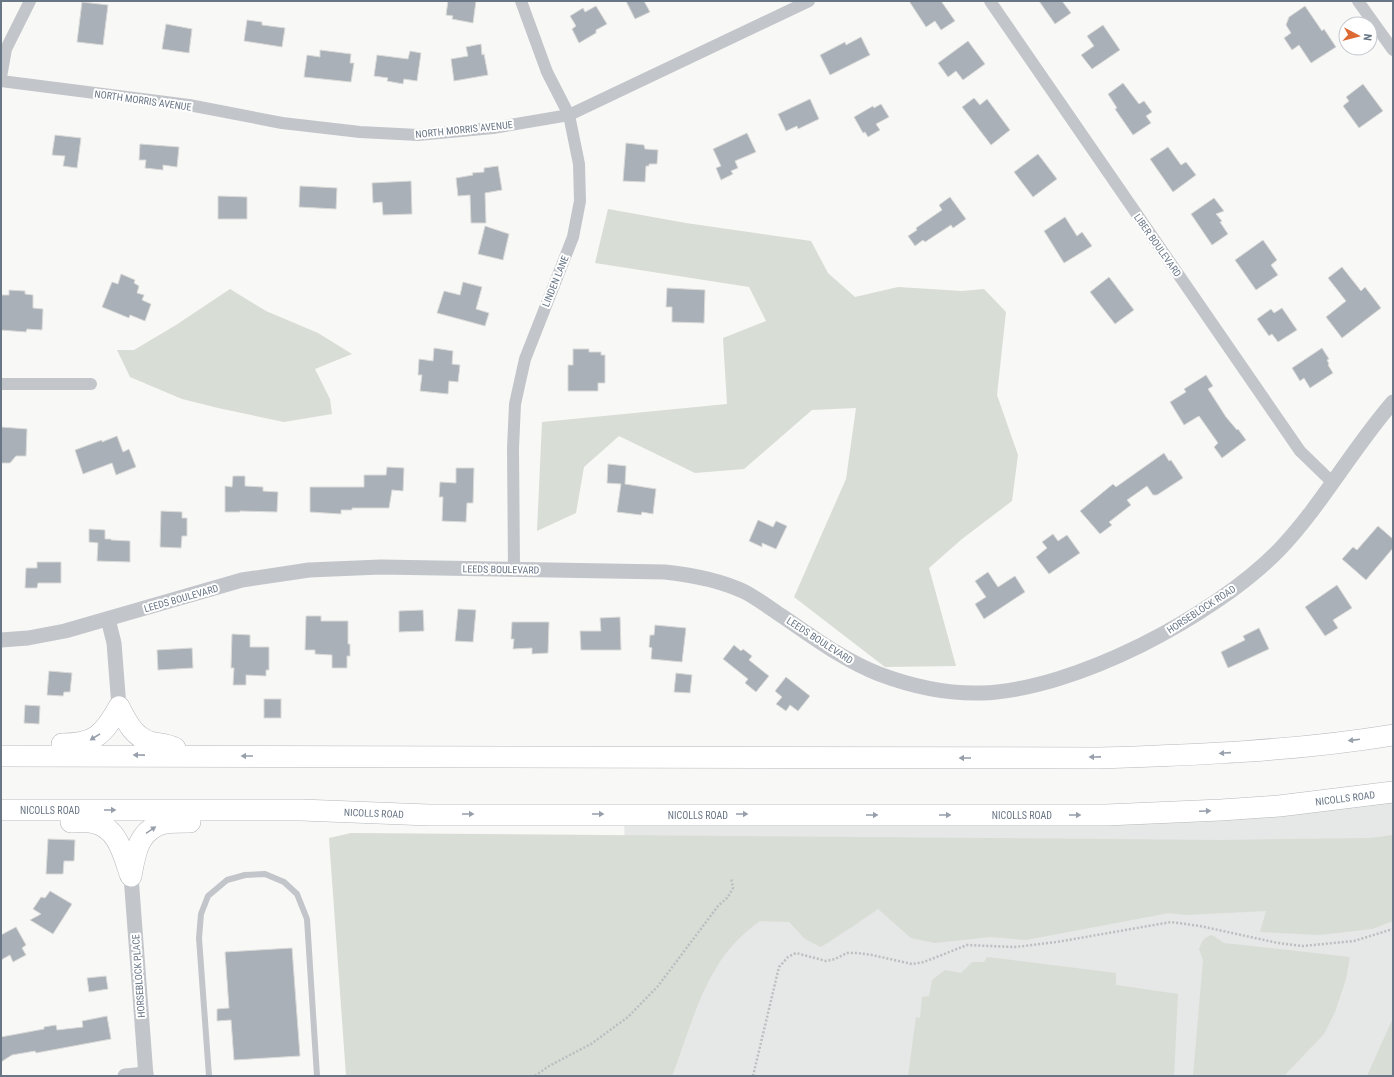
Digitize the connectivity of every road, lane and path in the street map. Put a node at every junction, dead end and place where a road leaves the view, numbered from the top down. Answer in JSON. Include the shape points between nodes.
{"nodes":[{"id":1,"x":30,"y":1,"type":"edge"},
{"id":2,"x":521,"y":1,"type":"edge"},
{"id":3,"x":809,"y":1,"type":"edge"},
{"id":4,"x":990,"y":1,"type":"edge"},
{"id":5,"x":1358,"y":1,"type":"edge"},
{"id":6,"x":1393,"y":50,"type":"edge"},
{"id":7,"x":1,"y":77,"type":"edge"},
{"id":8,"x":1,"y":81,"type":"edge"},
{"id":9,"x":569,"y":115,"type":"junction"},
{"id":10,"x":1,"y":384,"type":"edge"},
{"id":11,"x":91,"y":384,"type":"dead end"},
{"id":12,"x":1393,"y":402,"type":"edge"},
{"id":13,"x":1333,"y":483,"type":"junction"},
{"id":14,"x":514,"y":569,"type":"junction"},
{"id":15,"x":108,"y":619,"type":"junction"},
{"id":16,"x":1,"y":640,"type":"edge"},
{"id":17,"x":982,"y":693,"type":"joint"},
{"id":18,"x":119,"y":707,"type":"junction"},
{"id":19,"x":1393,"y":735,"type":"edge"},
{"id":20,"x":1,"y":744,"type":"edge"},
{"id":21,"x":1,"y":756,"type":"edge"},
{"id":22,"x":192,"y":756,"type":"junction"},
{"id":23,"x":1393,"y":792,"type":"edge"},
{"id":24,"x":1,"y":810,"type":"edge"},
{"id":25,"x":430,"y":814,"type":"junction"},
{"id":26,"x":1,"y":817,"type":"edge"},
{"id":27,"x":131,"y":876,"type":"junction"},
{"id":28,"x":730,"y":878,"type":"dead end"},
{"id":29,"x":1393,"y":929,"type":"edge"},
{"id":30,"x":146,"y":1075,"type":"edge"},
{"id":31,"x":125,"y":1076,"type":"edge"},
{"id":32,"x":209,"y":1076,"type":"edge"},
{"id":33,"x":318,"y":1076,"type":"edge"},
{"id":34,"x":535,"y":1076,"type":"edge"},
{"id":35,"x":753,"y":1076,"type":"edge"}],
"edges":[{"from":1,"to":7,"type":"street","via":[[6,48]]},
{"from":2,"to":9,"type":"street","name":"LINDEN LANE","via":[[547,72]]},
{"from":3,"to":9,"type":"street","name":"NORTH MORRIS AVENUE"},
{"from":4,"to":13,"type":"street","name":"LIBER BOULEVARD","via":[[1300,451]]},
{"from":5,"to":6,"type":"street"},
{"from":8,"to":9,"type":"street","name":"NORTH MORRIS AVENUE","via":[[189,105],[282,123],[360,132],[418,135],[494,128]]},
{"from":9,"to":14,"type":"street","name":"LINDEN LANE","via":[[580,164],[580,201],[573,237],[525,359],[515,404]]},
{"from":10,"to":11,"type":"street"},
{"from":12,"to":13,"type":"street","name":"HORSEBLOCK ROAD"},
{"from":13,"to":17,"type":"street","name":"HORSEBLOCK ROAD","via":[[1278,551],[1224,596],[1196,614],[1132,649],[1076,672],[1024,688]]},
{"from":14,"to":15,"type":"street","name":"LEEDS BOULEVARD","via":[[381,567],[271,575],[242,580]]},
{"from":14,"to":17,"type":"street","name":"LEEDS BOULEVARD","via":[[665,572],[705,578],[746,593],[862,667],[922,686],[959,693]]},
{"from":15,"to":16,"type":"street","name":"LEEDS BOULEVARD","via":[[50,634]]},
{"from":15,"to":18,"type":"street","via":[[114,644]]},
{"from":18,"to":20,"type":"highway","one_way":true,"via":[[105,729],[98,736],[85,742]]},
{"from":18,"to":22,"type":"highway","via":[[129,727],[141,738],[173,747]]},
{"from":19,"to":22,"type":"highway","one_way":true,"via":[[1268,750],[1098,758]]},
{"from":22,"to":21,"type":"highway","one_way":true},
{"from":25,"to":23,"type":"highway","name":"NICOLLS ROAD","one_way":true,"via":[[1106,815],[1279,806]]},
{"from":24,"to":25,"type":"highway","name":"NICOLLS ROAD","one_way":true,"via":[[301,810]]},
{"from":27,"to":25,"type":"highway","one_way":true,"via":[[136,849],[140,842],[150,829],[166,823],[301,822]]},
{"from":26,"to":27,"type":"highway","via":[[40,822],[97,824],[117,839]]},
{"from":27,"to":30,"type":"street","name":"HORSEBLOCK PLACE"},
{"from":28,"to":34,"type":"path","via":[[733,888],[728,897],[718,906],[658,986],[628,1017],[591,1044]]},
{"from":29,"to":35,"type":"path","via":[[1354,941],[1303,946],[1171,922],[1015,947],[967,945],[930,960],[912,964],[858,953],[847,953],[826,961],[796,953],[779,967]]},
{"from":30,"to":31,"type":"street"},
{"from":32,"to":33,"type":"lane","via":[[199,938],[201,914],[208,896],[226,880],[259,874],[284,882],[297,894],[307,919]]}]}
